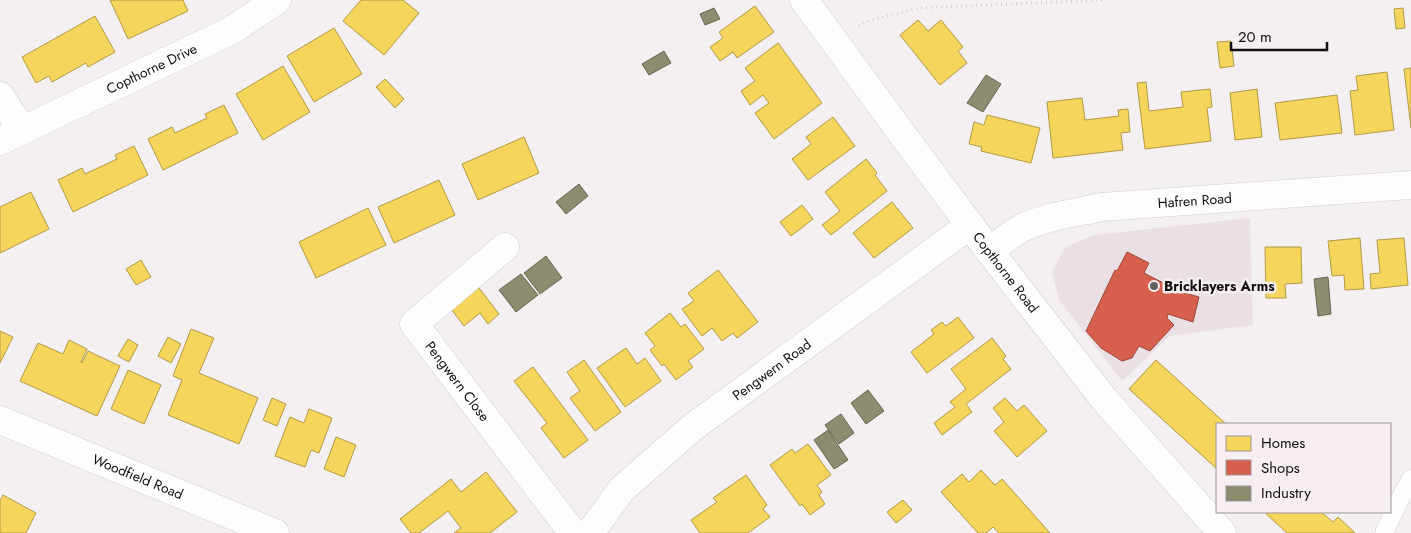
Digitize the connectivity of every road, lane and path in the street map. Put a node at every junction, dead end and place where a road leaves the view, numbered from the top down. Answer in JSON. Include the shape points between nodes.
{"nodes":[{"id":1,"x":277,"y":0,"type":"edge"},
{"id":2,"x":804,"y":0,"type":"edge"},
{"id":3,"x":1104,"y":0,"type":"edge"},
{"id":4,"x":835,"y":41,"type":"junction"},
{"id":5,"x":0,"y":96,"type":"edge"},
{"id":6,"x":11,"y":136,"type":"edge"},
{"id":7,"x":1411,"y":185,"type":"edge"},
{"id":8,"x":970,"y":225,"type":"junction"},
{"id":9,"x":505,"y":247,"type":"dead end"},
{"id":10,"x":990,"y":252,"type":"junction"},
{"id":11,"x":0,"y":420,"type":"edge"},
{"id":12,"x":1408,"y":492,"type":"edge"},
{"id":13,"x":275,"y":533,"type":"edge"},
{"id":14,"x":573,"y":533,"type":"edge"},
{"id":15,"x":590,"y":533,"type":"edge"},
{"id":16,"x":1222,"y":533,"type":"edge"},
{"id":17,"x":1384,"y":533,"type":"edge"}],
"edges":[{"from":1,"to":6,"type":"street","name":"Copthorne Drive","via":[[232,30]]},
{"from":2,"to":4,"type":"street","name":"Copthorne Road"},
{"from":3,"to":4,"type":"path","via":[[919,8],[869,20]]},
{"from":4,"to":8,"type":"street","name":"Copthorne Road"},
{"from":5,"to":6,"type":"street","name":"Copthorne Drive"},
{"from":7,"to":10,"type":"street","name":"Hafren Road","via":[[1102,207],[1053,217],[1021,229]]},
{"from":8,"to":10,"type":"street","name":"Copthorne Road"},
{"from":8,"to":15,"type":"street","name":"Pengwern Road","via":[[693,427],[622,489]]},
{"from":9,"to":14,"type":"street","name":"Pengwern Close","via":[[414,324]]},
{"from":10,"to":16,"type":"street","name":"Copthorne Road","via":[[1104,399]]},
{"from":11,"to":13,"type":"street","name":"Woodfield Road"},
{"from":12,"to":17,"type":"lane"}]}
